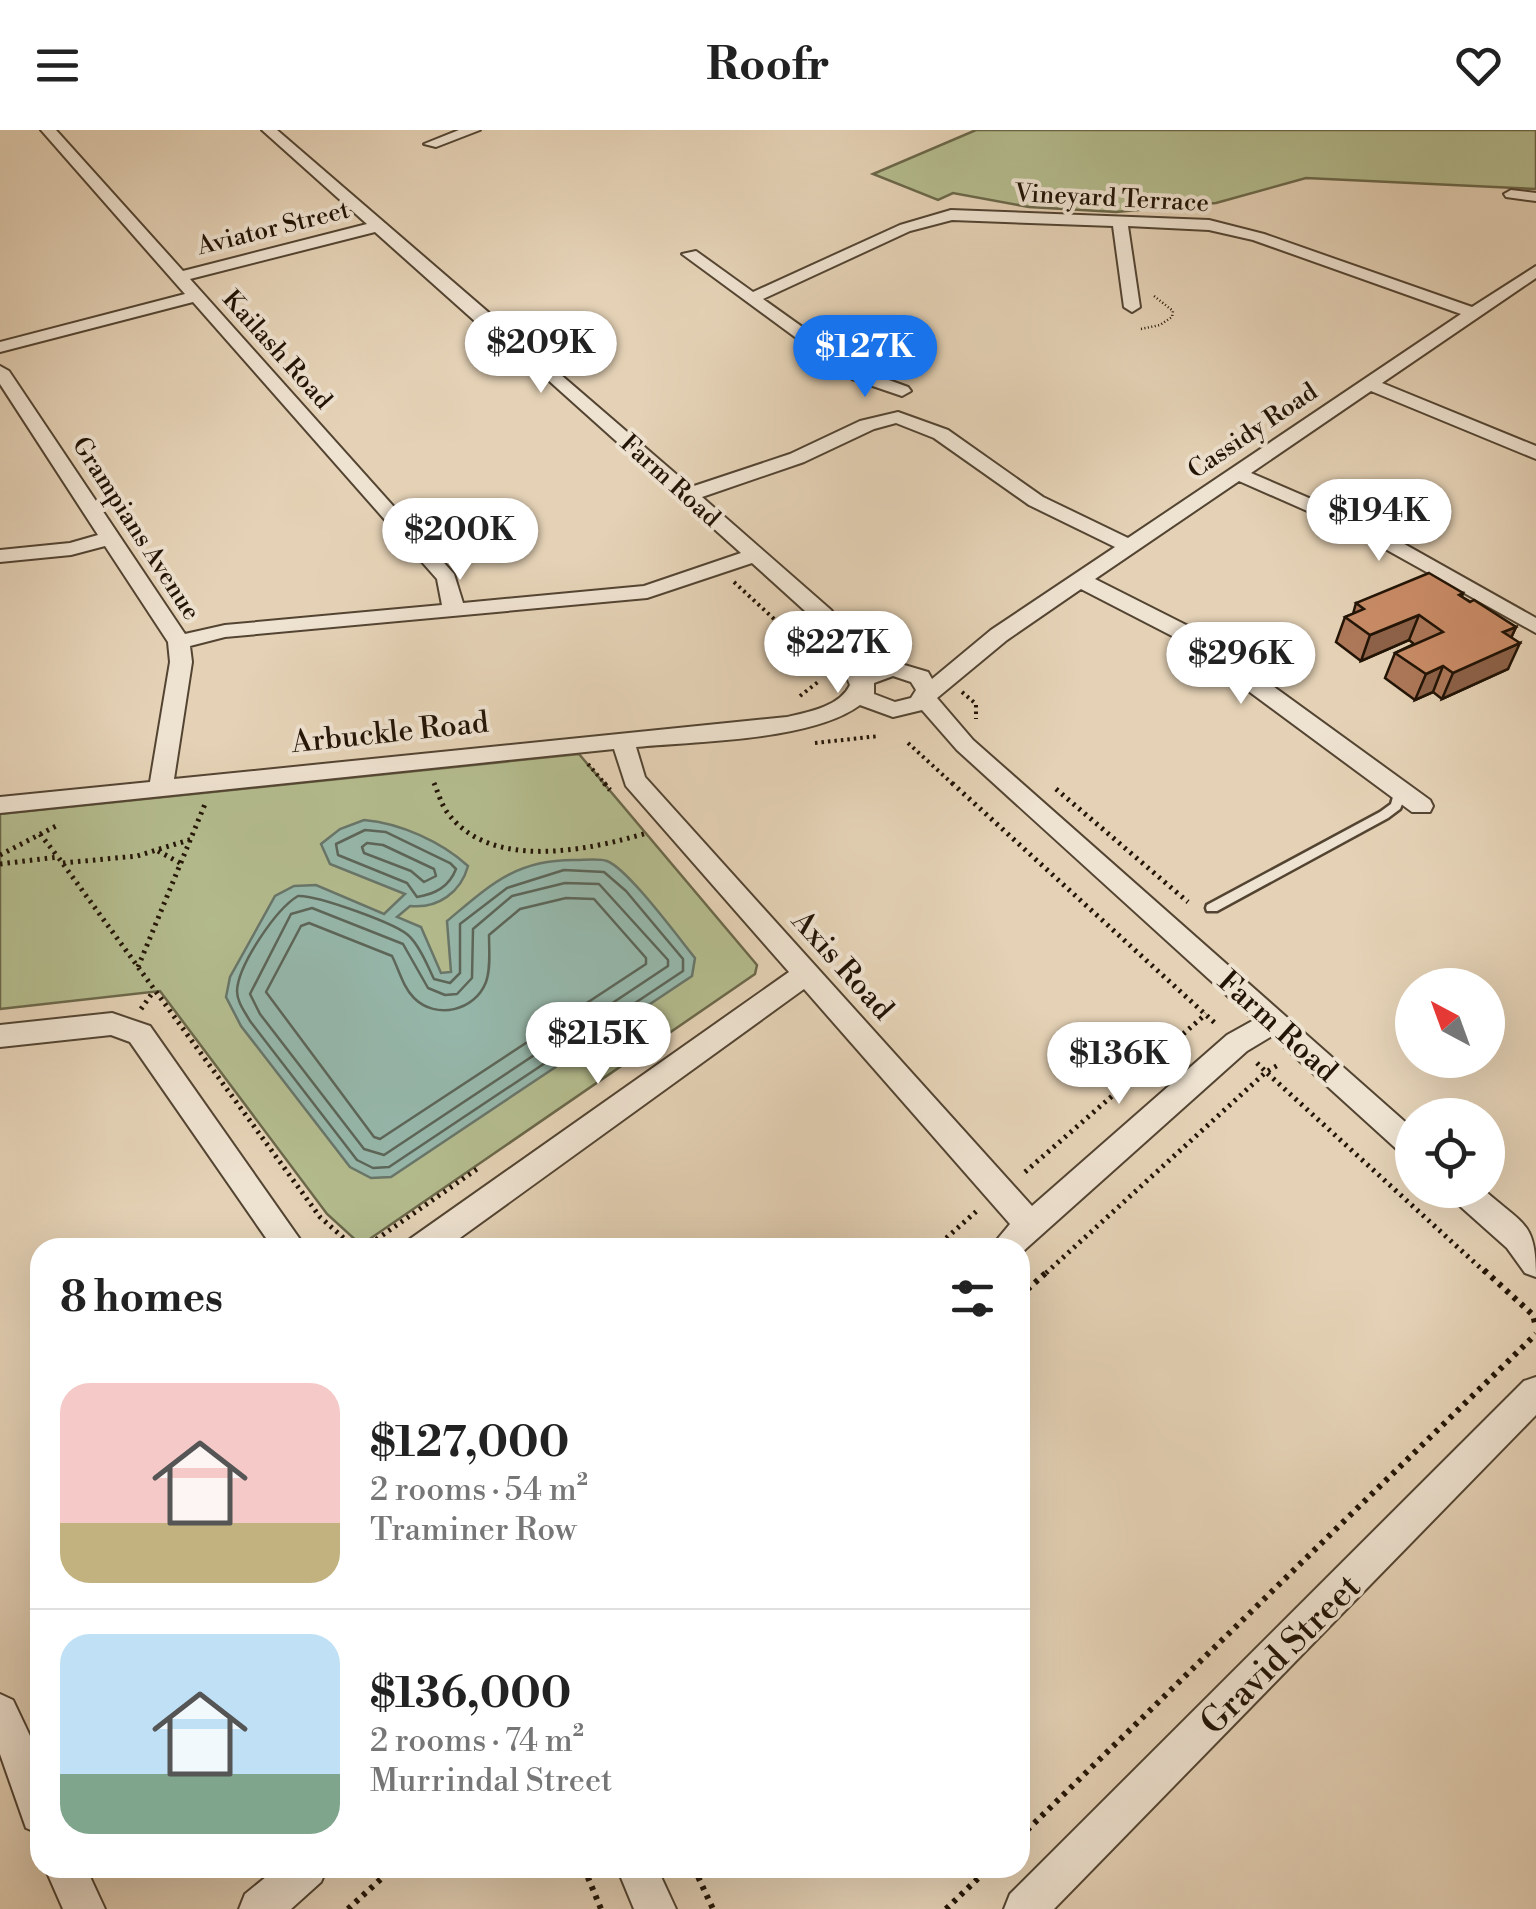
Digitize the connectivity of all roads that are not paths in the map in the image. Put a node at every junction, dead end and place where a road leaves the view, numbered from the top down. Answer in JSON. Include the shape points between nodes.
{"nodes":[{"id":1,"x":48,"y":130,"type":"edge"},
{"id":2,"x":269,"y":130,"type":"edge"},
{"id":3,"x":473,"y":130,"type":"edge"},
{"id":4,"x":432,"y":137,"type":"edge"},
{"id":5,"x":1511,"y":194,"type":"dead end"},
{"id":6,"x":1536,"y":197,"type":"edge"},
{"id":7,"x":1120,"y":221,"type":"junction"},
{"id":8,"x":378,"y":226,"type":"junction"},
{"id":9,"x":690,"y":254,"type":"dead end"},
{"id":10,"x":1536,"y":271,"type":"edge"},
{"id":11,"x":180,"y":277,"type":"junction"},
{"id":12,"x":198,"y":296,"type":"junction"},
{"id":13,"x":752,"y":298,"type":"junction"},
{"id":14,"x":1132,"y":307,"type":"dead end"},
{"id":15,"x":1474,"y":314,"type":"junction"},
{"id":16,"x":0,"y":348,"type":"edge"},
{"id":17,"x":0,"y":371,"type":"edge"},
{"id":18,"x":858,"y":374,"type":"junction"},
{"id":19,"x":1369,"y":384,"type":"junction"},
{"id":20,"x":916,"y":398,"type":"junction"},
{"id":21,"x":873,"y":402,"type":"junction"},
{"id":22,"x":29,"y":413,"type":"junction"},
{"id":23,"x":897,"y":417,"type":"junction"},
{"id":24,"x":6,"y":419,"type":"dead end"},
{"id":25,"x":848,"y":432,"type":"junction"},
{"id":26,"x":941,"y":434,"type":"junction"},
{"id":27,"x":1536,"y":452,"type":"edge"},
{"id":28,"x":1236,"y":474,"type":"junction"},
{"id":29,"x":688,"y":495,"type":"junction"},
{"id":30,"x":110,"y":538,"type":"junction"},
{"id":31,"x":1128,"y":546,"type":"junction"},
{"id":32,"x":755,"y":555,"type":"junction"},
{"id":33,"x":0,"y":556,"type":"edge"},
{"id":34,"x":1080,"y":580,"type":"junction"},
{"id":35,"x":454,"y":609,"type":"junction"},
{"id":36,"x":1536,"y":627,"type":"edge"},
{"id":37,"x":999,"y":635,"type":"junction"},
{"id":38,"x":841,"y":638,"type":"junction"},
{"id":39,"x":178,"y":642,"type":"junction"},
{"id":40,"x":898,"y":669,"type":"junction"},
{"id":41,"x":861,"y":688,"type":"junction"},
{"id":42,"x":926,"y":697,"type":"junction"},
{"id":43,"x":894,"y":710,"type":"junction"},
{"id":44,"x":786,"y":724,"type":"junction"},
{"id":45,"x":623,"y":741,"type":"junction"},
{"id":46,"x":965,"y":745,"type":"junction"},
{"id":47,"x":1393,"y":786,"type":"junction"},
{"id":48,"x":162,"y":788,"type":"junction"},
{"id":49,"x":0,"y":805,"type":"edge"},
{"id":50,"x":1421,"y":806,"type":"dead end"},
{"id":51,"x":1212,"y":908,"type":"dead end"},
{"id":52,"x":808,"y":974,"type":"junction"},
{"id":53,"x":1273,"y":1022,"type":"junction"},
{"id":54,"x":0,"y":1036,"type":"edge"},
{"id":55,"x":1395,"y":1130,"type":"edge"},
{"id":56,"x":1483,"y":1208,"type":"edge"},
{"id":57,"x":1030,"y":1226,"type":"junction"},
{"id":58,"x":284,"y":1238,"type":"edge"},
{"id":59,"x":435,"y":1238,"type":"edge"},
{"id":60,"x":1016,"y":1238,"type":"edge"},
{"id":61,"x":1530,"y":1250,"type":"edge"},
{"id":62,"x":1535,"y":1395,"type":"edge"},
{"id":63,"x":0,"y":1713,"type":"edge"},
{"id":64,"x":30,"y":1785,"type":"edge"},
{"id":65,"x":69,"y":1878,"type":"edge"},
{"id":66,"x":296,"y":1878,"type":"edge"},
{"id":67,"x":641,"y":1878,"type":"edge"},
{"id":68,"x":84,"y":1909,"type":"edge"},
{"id":69,"x":260,"y":1909,"type":"edge"},
{"id":70,"x":655,"y":1909,"type":"edge"},
{"id":71,"x":1025,"y":1909,"type":"edge"}],
"edges":[{"from":1,"to":11,"type":"street","name":"Kailash Road"},
{"from":2,"to":8,"type":"street","name":"Farm Road"},
{"from":3,"to":4,"type":"street"},
{"from":5,"to":6,"type":"street"},
{"from":7,"to":13,"type":"street","name":"Vineyard Terrace","via":[[934,217]]},
{"from":7,"to":14,"type":"street"},
{"from":7,"to":15,"type":"street","name":"Vineyard Terrace","via":[[1231,229]]},
{"from":8,"to":11,"type":"street","name":"Aviator Street"},
{"from":8,"to":29,"type":"street","name":"Farm Road"},
{"from":9,"to":13,"type":"street"},
{"from":10,"to":15,"type":"street","name":"Cassidy Road"},
{"from":11,"to":12,"type":"street","name":"Kailash Road"},
{"from":12,"to":16,"type":"street"},
{"from":12,"to":35,"type":"street","name":"Kailash Road","via":[[447,578]]},
{"from":13,"to":18,"type":"street"},
{"from":15,"to":19,"type":"street","name":"Cassidy Road"},
{"from":17,"to":22,"type":"street","name":"Grampians Avenue"},
{"from":18,"to":20,"type":"street"},
{"from":18,"to":21,"type":"street"},
{"from":19,"to":27,"type":"street"},
{"from":19,"to":28,"type":"street","name":"Cassidy Road"},
{"from":20,"to":21,"type":"street","via":[[884,393]]},
{"from":20,"to":23,"type":"street","via":[[915,415]]},
{"from":20,"to":26,"type":"street"},
{"from":21,"to":23,"type":"street"},
{"from":21,"to":25,"type":"street"},
{"from":22,"to":24,"type":"street"},
{"from":22,"to":30,"type":"street","name":"Grampians Avenue"},
{"from":23,"to":25,"type":"street"},
{"from":23,"to":26,"type":"street"},
{"from":25,"to":29,"type":"street","via":[[797,458]]},
{"from":26,"to":31,"type":"street","via":[[1036,501]]},
{"from":28,"to":31,"type":"street","name":"Cassidy Road"},
{"from":28,"to":36,"type":"street","via":[[1360,526]]},
{"from":29,"to":32,"type":"street","name":"Farm Road"},
{"from":30,"to":33,"type":"street"},
{"from":30,"to":39,"type":"street","name":"Grampians Avenue"},
{"from":31,"to":34,"type":"street","name":"Cassidy Road"},
{"from":32,"to":35,"type":"street","via":[[647,592]]},
{"from":32,"to":38,"type":"street","name":"Farm Road"},
{"from":34,"to":37,"type":"street","name":"Cassidy Road"},
{"from":34,"to":47,"type":"street","via":[[1186,634]]},
{"from":35,"to":39,"type":"street","via":[[225,631]]},
{"from":37,"to":40,"type":"street","name":"Cassidy Road","via":[[936,664]]},
{"from":37,"to":42,"type":"street","name":"Cassidy Road"},
{"from":38,"to":40,"type":"street","name":"Farm Road"},
{"from":38,"to":41,"type":"street","name":"Farm Road"},
{"from":39,"to":48,"type":"street","name":"Grampians Avenue","via":[[181,662]]},
{"from":40,"to":41,"type":"street","via":[[872,672]]},
{"from":40,"to":42,"type":"street","via":[[925,684]]},
{"from":41,"to":43,"type":"street","via":[[871,704]]},
{"from":41,"to":44,"type":"street","name":"Arbuckle Road","via":[[827,716]]},
{"from":42,"to":43,"type":"street"},
{"from":42,"to":46,"type":"street","name":"Farm Road"},
{"from":43,"to":44,"type":"street","name":"Arbuckle Road","via":[[818,726]]},
{"from":43,"to":46,"type":"street","name":"Farm Road"},
{"from":44,"to":45,"type":"street","name":"Arbuckle Road"},
{"from":45,"to":48,"type":"street","name":"Arbuckle Road"},
{"from":45,"to":52,"type":"street","name":"Axis Road","via":[[634,780]]},
{"from":46,"to":53,"type":"street","name":"Farm Road"},
{"from":47,"to":50,"type":"street"},
{"from":47,"to":51,"type":"lane","via":[[1396,806],[1384,815]]},
{"from":48,"to":49,"type":"street","name":"Arbuckle Road"},
{"from":52,"to":57,"type":"street","name":"Axis Road"},
{"from":52,"to":59,"type":"street"},
{"from":53,"to":55,"type":"street","name":"Farm Road"},
{"from":53,"to":57,"type":"street","via":[[1237,1043]]},
{"from":54,"to":58,"type":"street","via":[[112,1024],[140,1034]]},
{"from":56,"to":61,"type":"street"},
{"from":57,"to":60,"type":"street"},
{"from":62,"to":71,"type":"street","name":"Gravid Street"},
{"from":63,"to":64,"type":"street"},
{"from":65,"to":68,"type":"street"},
{"from":66,"to":69,"type":"street"},
{"from":67,"to":70,"type":"street"}]}
